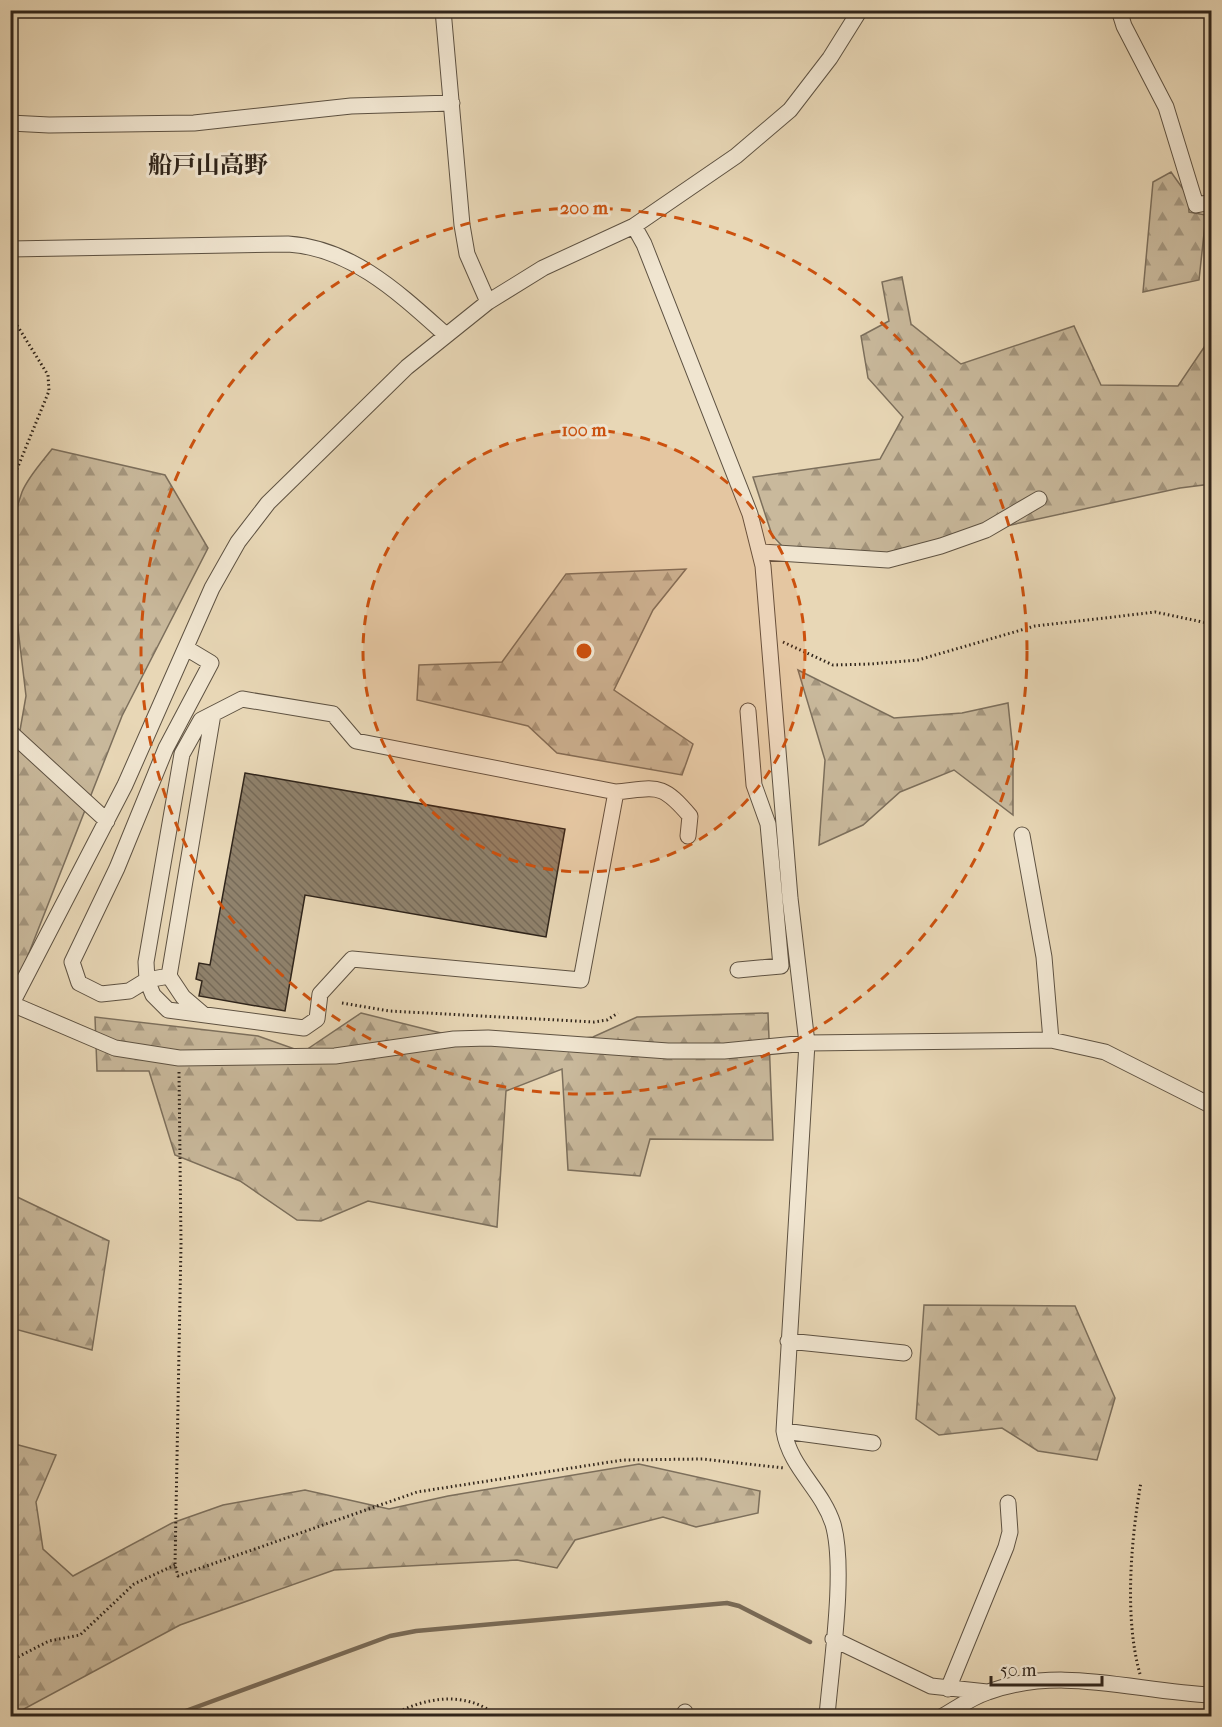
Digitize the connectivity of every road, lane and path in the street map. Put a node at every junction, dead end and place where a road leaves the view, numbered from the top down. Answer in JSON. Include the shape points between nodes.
{"nodes":[{"id":1,"x":443,"y":10,"type":"edge"},
{"id":2,"x":860,"y":10,"type":"edge"},
{"id":3,"x":1119,"y":10,"type":"edge"},
{"id":4,"x":452,"y":104,"type":"junction"},
{"id":5,"x":10,"y":123,"type":"edge"},
{"id":6,"x":1212,"y":202,"type":"edge"},
{"id":7,"x":634,"y":225,"type":"junction"},
{"id":8,"x":10,"y":249,"type":"edge"},
{"id":9,"x":488,"y":302,"type":"junction"},
{"id":10,"x":10,"y":314,"type":"edge"},
{"id":11,"x":446,"y":335,"type":"junction"},
{"id":12,"x":10,"y":486,"type":"edge"},
{"id":13,"x":1039,"y":499,"type":"dead end"},
{"id":14,"x":761,"y":552,"type":"junction"},
{"id":15,"x":1212,"y":624,"type":"edge"},
{"id":16,"x":767,"y":635,"type":"junction"},
{"id":17,"x":186,"y":648,"type":"junction"},
{"id":18,"x":748,"y":711,"type":"dead end"},
{"id":19,"x":213,"y":714,"type":"junction"},
{"id":20,"x":10,"y":732,"type":"edge"},
{"id":21,"x":616,"y":792,"type":"junction"},
{"id":22,"x":107,"y":821,"type":"junction"},
{"id":23,"x":1022,"y":835,"type":"dead end"},
{"id":24,"x":688,"y":836,"type":"dead end"},
{"id":25,"x":738,"y":970,"type":"dead end"},
{"id":26,"x":169,"y":976,"type":"junction"},
{"id":27,"x":147,"y":980,"type":"junction"},
{"id":28,"x":342,"y":1003,"type":"dead end"},
{"id":29,"x":11,"y":1006,"type":"edge"},
{"id":30,"x":618,"y":1012,"type":"dead end"},
{"id":31,"x":204,"y":1015,"type":"junction"},
{"id":32,"x":1051,"y":1040,"type":"junction"},
{"id":33,"x":807,"y":1043,"type":"junction"},
{"id":34,"x":179,"y":1058,"type":"junction"},
{"id":35,"x":1212,"y":1106,"type":"edge"},
{"id":36,"x":788,"y":1341,"type":"junction"},
{"id":37,"x":904,"y":1353,"type":"dead end"},
{"id":38,"x":784,"y":1431,"type":"junction"},
{"id":39,"x":873,"y":1443,"type":"dead end"},
{"id":40,"x":798,"y":1468,"type":"junction"},
{"id":41,"x":1141,"y":1482,"type":"dead end"},
{"id":42,"x":1008,"y":1503,"type":"dead end"},
{"id":43,"x":175,"y":1565,"type":"junction"},
{"id":44,"x":833,"y":1639,"type":"junction"},
{"id":45,"x":10,"y":1661,"type":"edge"},
{"id":46,"x":1144,"y":1687,"type":"junction"},
{"id":47,"x":948,"y":1689,"type":"junction"},
{"id":48,"x":987,"y":1692,"type":"junction"},
{"id":49,"x":1212,"y":1695,"type":"edge"},
{"id":50,"x":391,"y":1716,"type":"edge"},
{"id":51,"x":497,"y":1716,"type":"edge"},
{"id":52,"x":827,"y":1716,"type":"edge"},
{"id":53,"x":943,"y":1716,"type":"edge"}],
"edges":[{"from":1,"to":4,"type":"street"},
{"from":2,"to":7,"type":"street","via":[[790,110],[736,156]]},
{"from":3,"to":6,"type":"street","via":[[1166,107],[1196,205]]},
{"from":4,"to":5,"type":"street","via":[[351,106],[194,123]]},
{"from":4,"to":9,"type":"street","via":[[466,254]]},
{"from":7,"to":9,"type":"street","via":[[543,268]]},
{"from":7,"to":14,"type":"street","via":[[743,496]]},
{"from":8,"to":11,"type":"street","via":[[288,243],[313,246],[357,264]]},
{"from":9,"to":11,"type":"street"},
{"from":10,"to":12,"type":"path","via":[[48,375],[49,391]]},
{"from":11,"to":17,"type":"street","via":[[399,375],[268,503],[238,542],[212,588]]},
{"from":13,"to":14,"type":"street","via":[[986,530],[888,560]]},
{"from":14,"to":16,"type":"street"},
{"from":15,"to":16,"type":"path","via":[[1155,612],[1115,616],[1035,626],[918,660],[833,665]]},
{"from":16,"to":33,"type":"street"},
{"from":17,"to":22,"type":"street"},
{"from":17,"to":27,"type":"street","via":[[211,663],[166,748],[117,868],[72,962],[79,983],[101,994],[129,991]]},
{"from":18,"to":25,"type":"street","via":[[754,785],[768,824],[781,966]]},
{"from":19,"to":21,"type":"street","via":[[242,699],[333,714],[356,741]]},
{"from":19,"to":26,"type":"street"},
{"from":19,"to":27,"type":"street","via":[[201,720],[182,754],[146,962]]},
{"from":20,"to":22,"type":"street"},
{"from":21,"to":24,"type":"street","via":[[653,788],[671,794],[690,816]]},
{"from":21,"to":31,"type":"street","via":[[581,980],[352,959],[320,994],[317,1019],[304,1028]]},
{"from":22,"to":29,"type":"street"},
{"from":23,"to":32,"type":"street","via":[[1044,957]]},
{"from":26,"to":27,"type":"street"},
{"from":26,"to":31,"type":"street","via":[[183,997]]},
{"from":27,"to":31,"type":"street","via":[[153,995],[168,1010]]},
{"from":28,"to":30,"type":"path","via":[[389,1011],[594,1023]]},
{"from":29,"to":34,"type":"street","via":[[115,1048]]},
{"from":32,"to":33,"type":"street"},
{"from":32,"to":35,"type":"street","via":[[1105,1052]]},
{"from":33,"to":34,"type":"street","via":[[723,1051],[668,1051],[488,1038],[335,1056]]},
{"from":33,"to":36,"type":"street"},
{"from":34,"to":43,"type":"path","via":[[181,1244]]},
{"from":36,"to":37,"type":"street"},
{"from":36,"to":38,"type":"street"},
{"from":38,"to":39,"type":"street"},
{"from":38,"to":40,"type":"street","via":[[788,1452]]},
{"from":40,"to":43,"type":"path","via":[[703,1459],[623,1460],[417,1492],[178,1576]]},
{"from":40,"to":44,"type":"street","via":[[824,1503],[836,1537]]},
{"from":41,"to":46,"type":"path","via":[[1131,1604],[1136,1658]]},
{"from":42,"to":47,"type":"street","via":[[1010,1532],[1006,1547]]},
{"from":43,"to":45,"type":"path","via":[[134,1584],[80,1635],[49,1641]]},
{"from":44,"to":47,"type":"street","via":[[932,1686]]},
{"from":44,"to":52,"type":"street"},
{"from":46,"to":48,"type":"street","via":[[1068,1678]]},
{"from":46,"to":49,"type":"street"},
{"from":47,"to":48,"type":"street"},
{"from":48,"to":53,"type":"street"},
{"from":50,"to":51,"type":"path","via":[[422,1702],[454,1699],[478,1705]]}]}
